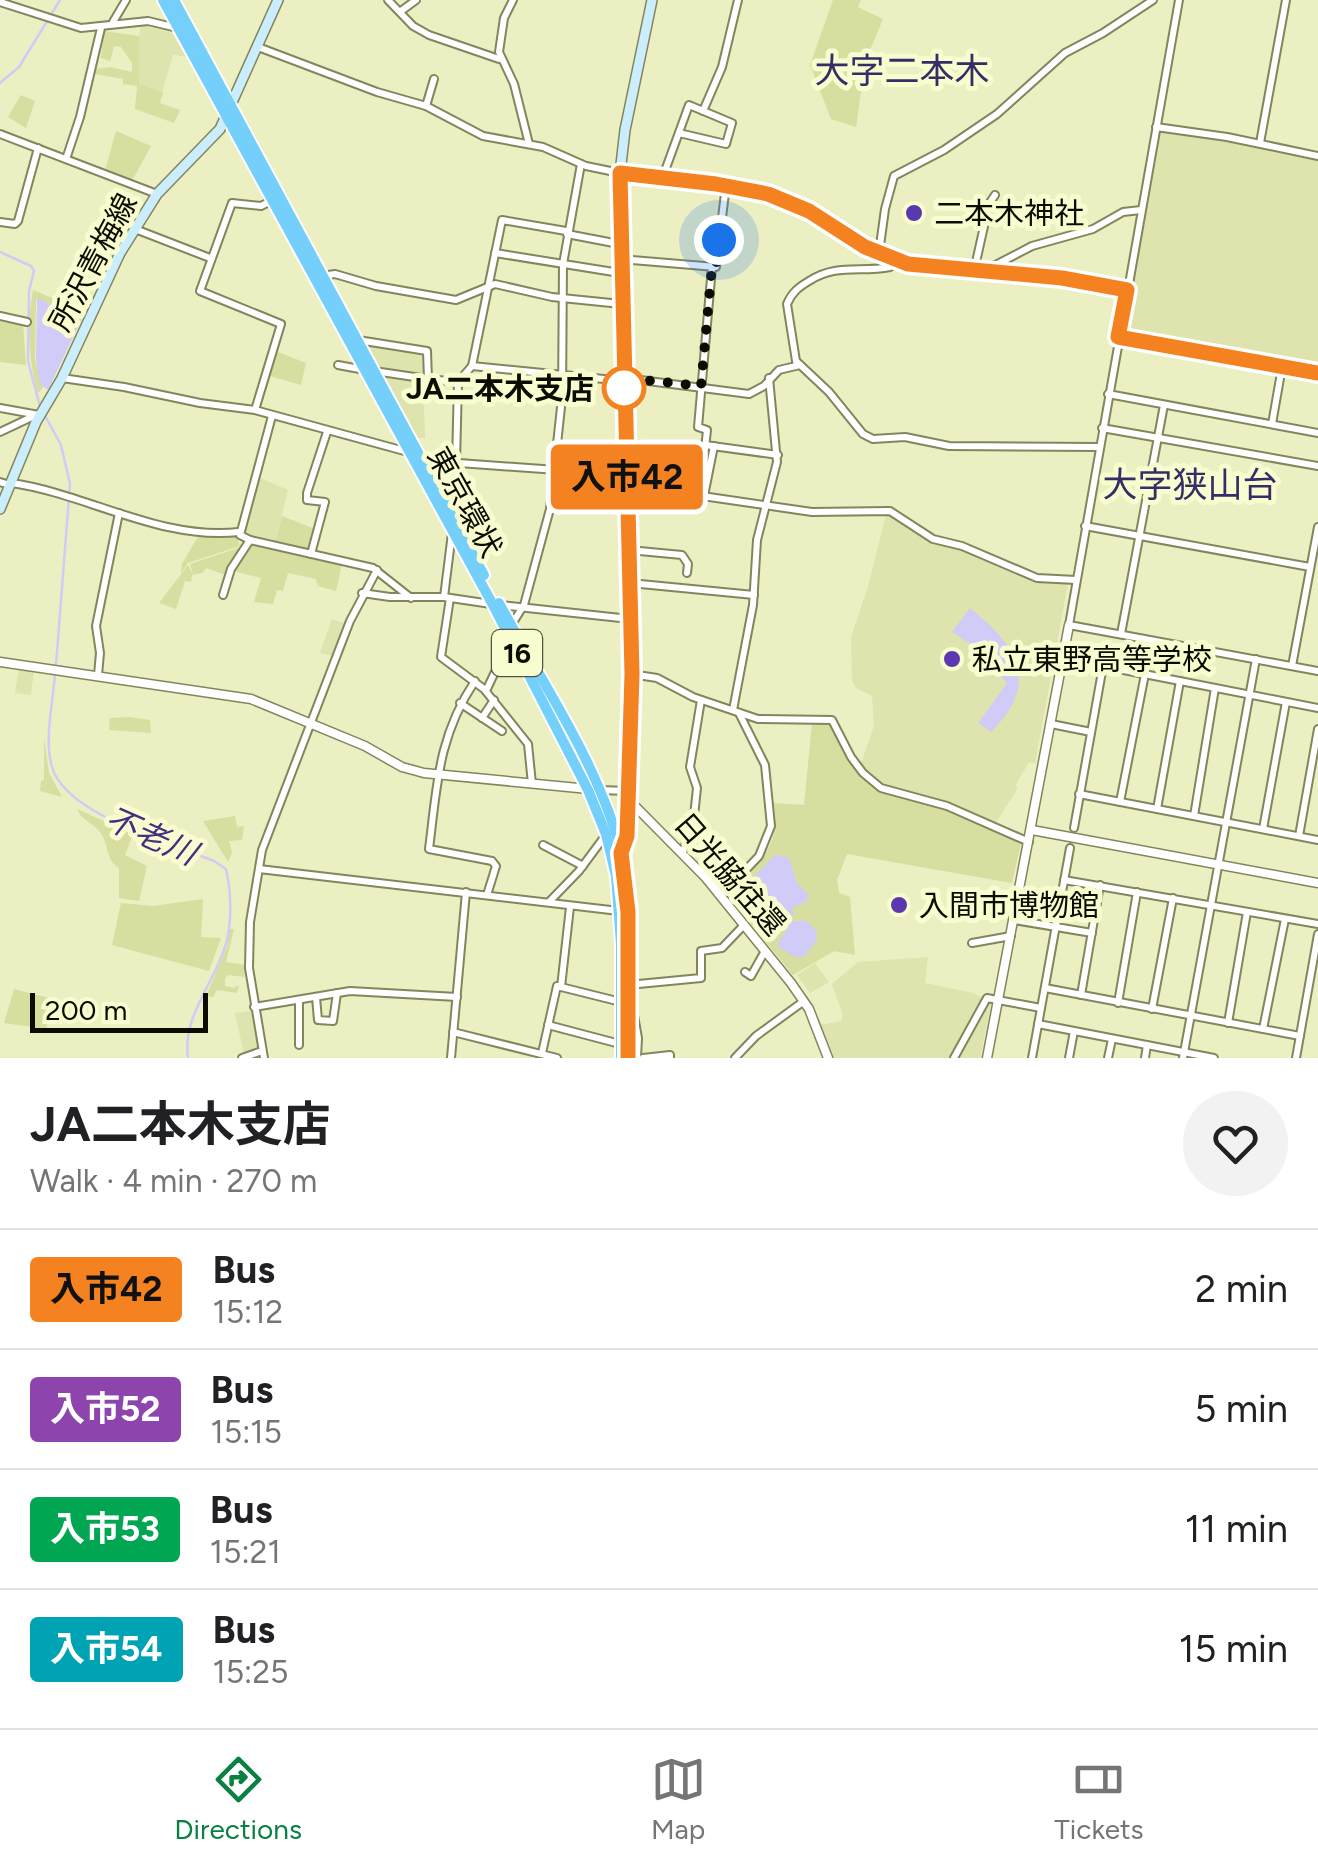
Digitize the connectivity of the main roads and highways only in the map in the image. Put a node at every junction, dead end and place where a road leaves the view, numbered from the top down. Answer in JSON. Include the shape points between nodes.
{"nodes":[{"id":1,"x":163,"y":0,"type":"edge"},
{"id":2,"x":174,"y":0,"type":"edge"},
{"id":3,"x":278,"y":0,"type":"edge"},
{"id":4,"x":652,"y":0,"type":"edge"},
{"id":5,"x":229,"y":112,"type":"junction"},
{"id":6,"x":369,"y":370,"type":"junction"},
{"id":7,"x":7,"y":483,"type":"edge"},
{"id":8,"x":0,"y":508,"type":"edge"},
{"id":9,"x":496,"y":605,"type":"junction"},
{"id":10,"x":594,"y":790,"type":"junction"},
{"id":11,"x":617,"y":856,"type":"junction"},
{"id":12,"x":625,"y":1001,"type":"junction"},
{"id":13,"x":624,"y":1058,"type":"edge"}],
"edges":[{"from":1,"to":5,"type":"highway","name":"東京環状","number":"16"},
{"from":2,"to":5,"type":"highway","name":"東京環状","number":"16"},
{"from":3,"to":5,"type":"main road","name":"所沢青梅線"},
{"from":4,"to":11,"type":"main road","via":[[620,173],[632,674],[627,836]]},
{"from":5,"to":6,"type":"highway","name":"東京環状","number":"16"},
{"from":5,"to":6,"type":"highway","name":"東京環状","number":"16"},
{"from":5,"to":7,"type":"main road","name":"所沢青梅線","via":[[216,135],[157,194],[120,253]]},
{"from":6,"to":9,"type":"highway","name":"東京環状","number":"16"},
{"from":6,"to":9,"type":"highway","name":"東京環状","number":"16"},
{"from":7,"to":8,"type":"main road","name":"所沢青梅線"},
{"from":9,"to":10,"type":"highway","name":"東京環状","number":"16"},
{"from":9,"to":10,"type":"highway","name":"東京環状","number":"16"},
{"from":10,"to":11,"type":"highway","name":"東京環状","number":"16"},
{"from":10,"to":11,"type":"highway","name":"東京環状","number":"16"},
{"from":11,"to":12,"type":"highway","name":"東京環状","number":"16"},
{"from":11,"to":12,"type":"highway","name":"東京環状","number":"16","via":[[628,912]]},
{"from":12,"to":13,"type":"highway","name":"東京環状","number":"16"},
{"from":12,"to":13,"type":"highway","name":"東京環状","number":"16"}]}
